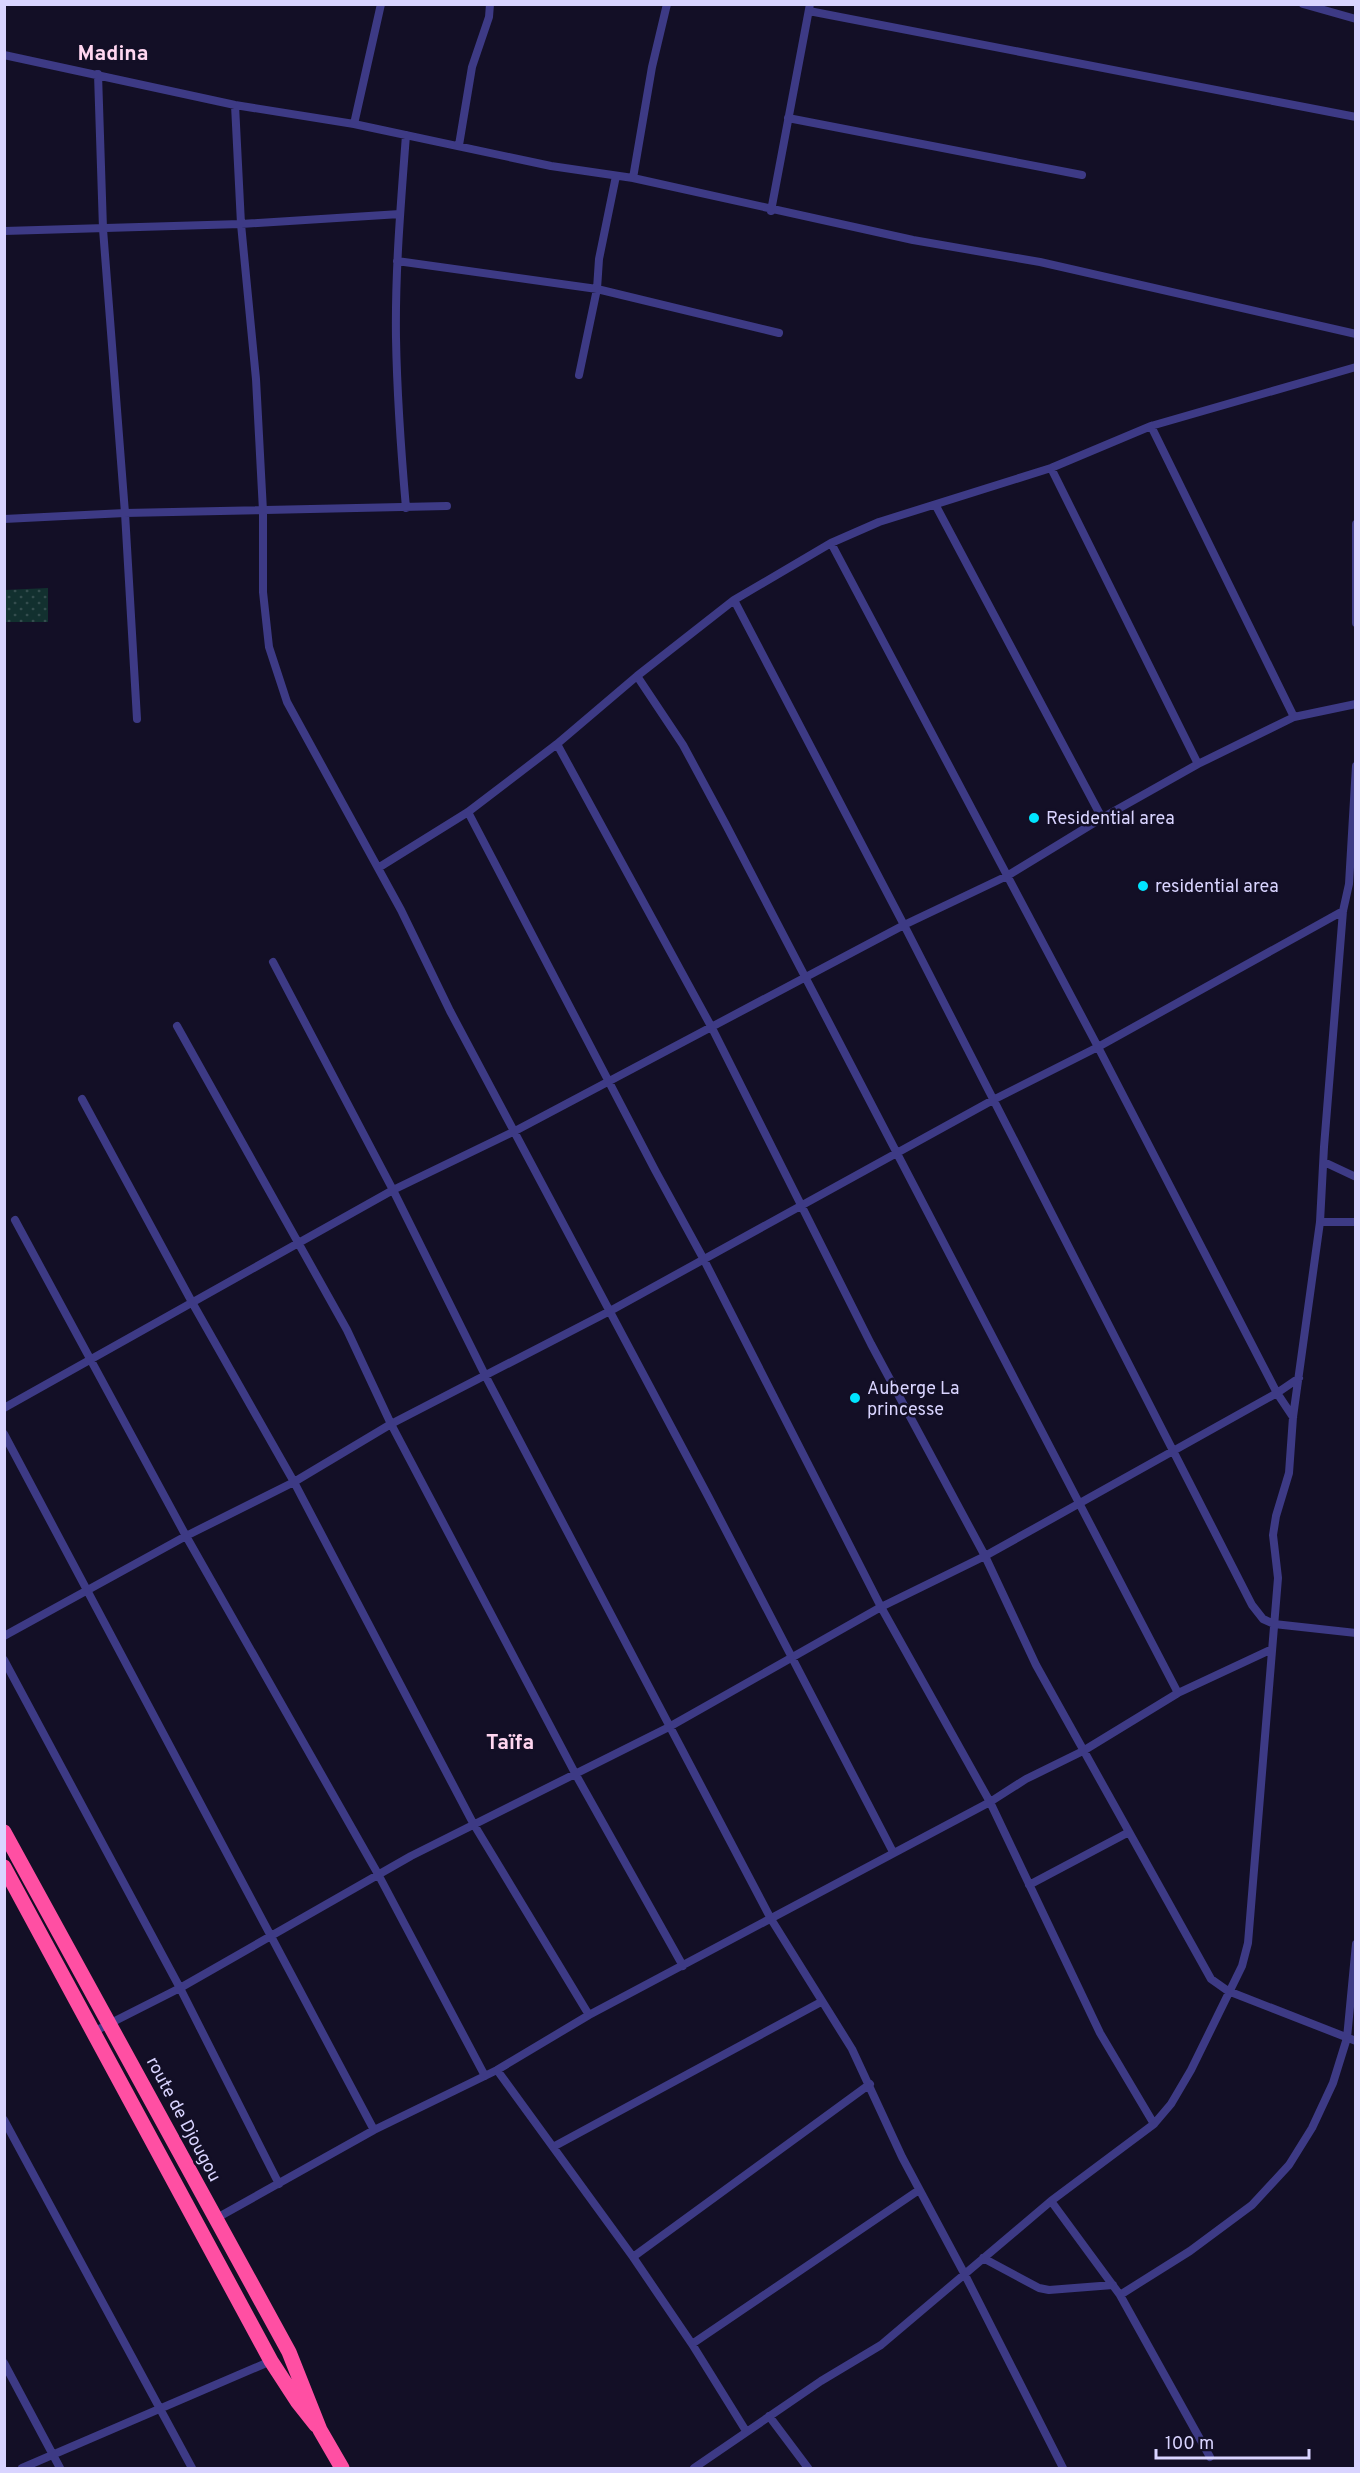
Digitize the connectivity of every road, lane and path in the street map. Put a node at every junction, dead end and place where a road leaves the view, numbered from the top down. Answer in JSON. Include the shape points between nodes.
{"nodes":[{"id":1,"x":381,"y":4,"type":"edge"},
{"id":2,"x":490,"y":4,"type":"edge"},
{"id":3,"x":667,"y":4,"type":"edge"},
{"id":4,"x":1303,"y":4,"type":"edge"},
{"id":5,"x":809,"y":8,"type":"edge"},
{"id":6,"x":1356,"y":19,"type":"edge"},
{"id":7,"x":4,"y":55,"type":"edge"},
{"id":8,"x":98,"y":74,"type":"junction"},
{"id":9,"x":235,"y":105,"type":"junction"},
{"id":10,"x":1356,"y":117,"type":"edge"},
{"id":11,"x":788,"y":118,"type":"junction"},
{"id":12,"x":354,"y":124,"type":"junction"},
{"id":13,"x":406,"y":135,"type":"junction"},
{"id":14,"x":459,"y":145,"type":"junction"},
{"id":15,"x":1082,"y":175,"type":"dead end"},
{"id":16,"x":615,"y":176,"type":"junction"},
{"id":17,"x":633,"y":178,"type":"junction"},
{"id":18,"x":771,"y":211,"type":"junction"},
{"id":19,"x":400,"y":214,"type":"junction"},
{"id":20,"x":241,"y":224,"type":"junction"},
{"id":21,"x":103,"y":229,"type":"junction"},
{"id":22,"x":4,"y":231,"type":"edge"},
{"id":23,"x":397,"y":261,"type":"junction"},
{"id":24,"x":597,"y":289,"type":"junction"},
{"id":25,"x":779,"y":333,"type":"dead end"},
{"id":26,"x":1356,"y":334,"type":"edge"},
{"id":27,"x":1356,"y":367,"type":"edge"},
{"id":28,"x":579,"y":375,"type":"dead end"},
{"id":29,"x":1151,"y":426,"type":"junction"},
{"id":30,"x":1051,"y":468,"type":"junction"},
{"id":31,"x":447,"y":506,"type":"dead end"},
{"id":32,"x":936,"y":506,"type":"junction"},
{"id":33,"x":406,"y":508,"type":"junction"},
{"id":34,"x":263,"y":511,"type":"junction"},
{"id":35,"x":125,"y":513,"type":"junction"},
{"id":36,"x":4,"y":519,"type":"edge"},
{"id":37,"x":1356,"y":524,"type":"edge"},
{"id":38,"x":831,"y":543,"type":"junction"},
{"id":39,"x":734,"y":600,"type":"junction"},
{"id":40,"x":1356,"y":623,"type":"edge"},
{"id":41,"x":637,"y":676,"type":"junction"},
{"id":42,"x":1356,"y":704,"type":"edge"},
{"id":43,"x":1294,"y":717,"type":"junction"},
{"id":44,"x":137,"y":718,"type":"dead end"},
{"id":45,"x":557,"y":744,"type":"junction"},
{"id":46,"x":1198,"y":764,"type":"junction"},
{"id":47,"x":1356,"y":766,"type":"edge"},
{"id":48,"x":468,"y":812,"type":"junction"},
{"id":49,"x":1102,"y":818,"type":"junction"},
{"id":50,"x":378,"y":868,"type":"junction"},
{"id":51,"x":1007,"y":876,"type":"junction"},
{"id":52,"x":1352,"y":885,"type":"edge"},
{"id":53,"x":1343,"y":911,"type":"junction"},
{"id":54,"x":904,"y":925,"type":"junction"},
{"id":55,"x":273,"y":962,"type":"dead end"},
{"id":56,"x":807,"y":977,"type":"junction"},
{"id":57,"x":177,"y":1026,"type":"dead end"},
{"id":58,"x":712,"y":1028,"type":"junction"},
{"id":59,"x":1098,"y":1047,"type":"junction"},
{"id":60,"x":610,"y":1082,"type":"junction"},
{"id":61,"x":82,"y":1099,"type":"dead end"},
{"id":62,"x":993,"y":1100,"type":"junction"},
{"id":63,"x":515,"y":1131,"type":"junction"},
{"id":64,"x":897,"y":1152,"type":"junction"},
{"id":65,"x":1324,"y":1162,"type":"junction"},
{"id":66,"x":1356,"y":1177,"type":"edge"},
{"id":67,"x":393,"y":1190,"type":"junction"},
{"id":68,"x":801,"y":1206,"type":"junction"},
{"id":69,"x":15,"y":1220,"type":"dead end"},
{"id":70,"x":1320,"y":1222,"type":"junction"},
{"id":71,"x":1356,"y":1222,"type":"edge"},
{"id":72,"x":298,"y":1244,"type":"junction"},
{"id":73,"x":704,"y":1258,"type":"junction"},
{"id":74,"x":193,"y":1304,"type":"junction"},
{"id":75,"x":610,"y":1311,"type":"junction"},
{"id":76,"x":92,"y":1360,"type":"junction"},
{"id":77,"x":485,"y":1376,"type":"junction"},
{"id":78,"x":1299,"y":1378,"type":"junction"},
{"id":79,"x":1277,"y":1393,"type":"junction"},
{"id":80,"x":4,"y":1408,"type":"edge"},
{"id":81,"x":1293,"y":1417,"type":"junction"},
{"id":82,"x":391,"y":1424,"type":"junction"},
{"id":83,"x":4,"y":1434,"type":"edge"},
{"id":84,"x":1173,"y":1450,"type":"junction"},
{"id":85,"x":294,"y":1482,"type":"junction"},
{"id":86,"x":1078,"y":1502,"type":"junction"},
{"id":87,"x":186,"y":1536,"type":"junction"},
{"id":88,"x":986,"y":1556,"type":"junction"},
{"id":89,"x":89,"y":1590,"type":"junction"},
{"id":90,"x":881,"y":1607,"type":"junction"},
{"id":91,"x":1274,"y":1624,"type":"junction"},
{"id":92,"x":1356,"y":1633,"type":"edge"},
{"id":93,"x":4,"y":1636,"type":"edge"},
{"id":94,"x":1272,"y":1649,"type":"junction"},
{"id":95,"x":792,"y":1658,"type":"junction"},
{"id":96,"x":4,"y":1660,"type":"edge"},
{"id":97,"x":1178,"y":1693,"type":"junction"},
{"id":98,"x":669,"y":1727,"type":"junction"},
{"id":99,"x":1083,"y":1751,"type":"junction"},
{"id":100,"x":576,"y":1775,"type":"junction"},
{"id":101,"x":990,"y":1802,"type":"junction"},
{"id":102,"x":473,"y":1823,"type":"junction"},
{"id":103,"x":4,"y":1832,"type":"edge"},
{"id":104,"x":1129,"y":1832,"type":"junction"},
{"id":105,"x":893,"y":1852,"type":"junction"},
{"id":106,"x":4,"y":1867,"type":"edge"},
{"id":107,"x":378,"y":1874,"type":"junction"},
{"id":108,"x":1029,"y":1885,"type":"junction"},
{"id":109,"x":771,"y":1919,"type":"junction"},
{"id":110,"x":271,"y":1935,"type":"junction"},
{"id":111,"x":1356,"y":1944,"type":"edge"},
{"id":112,"x":683,"y":1966,"type":"junction"},
{"id":113,"x":180,"y":1988,"type":"junction"},
{"id":114,"x":1228,"y":1991,"type":"junction"},
{"id":115,"x":821,"y":2001,"type":"junction"},
{"id":116,"x":589,"y":2015,"type":"junction"},
{"id":117,"x":110,"y":2022,"type":"junction"},
{"id":118,"x":93,"y":2032,"type":"junction"},
{"id":119,"x":1351,"y":2039,"type":"edge"},
{"id":120,"x":497,"y":2070,"type":"junction"},
{"id":121,"x":485,"y":2076,"type":"junction"},
{"id":122,"x":870,"y":2084,"type":"junction"},
{"id":123,"x":4,"y":2120,"type":"edge"},
{"id":124,"x":1154,"y":2124,"type":"junction"},
{"id":125,"x":374,"y":2130,"type":"junction"},
{"id":126,"x":553,"y":2147,"type":"junction"},
{"id":127,"x":279,"y":2184,"type":"junction"},
{"id":128,"x":919,"y":2190,"type":"junction"},
{"id":129,"x":1051,"y":2200,"type":"junction"},
{"id":130,"x":215,"y":2219,"type":"junction"},
{"id":131,"x":633,"y":2257,"type":"junction"},
{"id":132,"x":983,"y":2258,"type":"junction"},
{"id":133,"x":964,"y":2273,"type":"junction"},
{"id":134,"x":251,"y":2283,"type":"junction"},
{"id":135,"x":1113,"y":2285,"type":"junction"},
{"id":136,"x":235,"y":2293,"type":"junction"},
{"id":137,"x":1120,"y":2295,"type":"junction"},
{"id":138,"x":692,"y":2344,"type":"junction"},
{"id":139,"x":271,"y":2361,"type":"junction"},
{"id":140,"x":4,"y":2363,"type":"edge"},
{"id":141,"x":160,"y":2409,"type":"junction"},
{"id":142,"x":769,"y":2416,"type":"junction"},
{"id":143,"x":320,"y":2430,"type":"junction"},
{"id":144,"x":746,"y":2431,"type":"junction"},
{"id":145,"x":54,"y":2456,"type":"junction"},
{"id":146,"x":1209,"y":2457,"type":"dead end"},
{"id":147,"x":22,"y":2469,"type":"edge"},
{"id":148,"x":60,"y":2469,"type":"edge"},
{"id":149,"x":192,"y":2469,"type":"edge"},
{"id":150,"x":342,"y":2469,"type":"edge"},
{"id":151,"x":694,"y":2469,"type":"edge"},
{"id":152,"x":808,"y":2469,"type":"edge"},
{"id":153,"x":1063,"y":2469,"type":"edge"}],
"edges":[{"from":1,"to":12,"type":"street"},
{"from":2,"to":14,"type":"street","via":[[472,67]]},
{"from":3,"to":17,"type":"street"},
{"from":4,"to":6,"type":"street"},
{"from":5,"to":10,"type":"street"},
{"from":5,"to":11,"type":"street"},
{"from":7,"to":8,"type":"street"},
{"from":8,"to":9,"type":"street"},
{"from":8,"to":21,"type":"street"},
{"from":9,"to":12,"type":"street"},
{"from":9,"to":20,"type":"street"},
{"from":11,"to":15,"type":"street"},
{"from":11,"to":18,"type":"street"},
{"from":12,"to":13,"type":"street"},
{"from":13,"to":14,"type":"street"},
{"from":13,"to":19,"type":"street"},
{"from":14,"to":16,"type":"street"},
{"from":16,"to":17,"type":"street"},
{"from":16,"to":24,"type":"street"},
{"from":17,"to":18,"type":"street"},
{"from":18,"to":26,"type":"street","via":[[1040,262]]},
{"from":19,"to":20,"type":"street"},
{"from":19,"to":23,"type":"street"},
{"from":20,"to":21,"type":"street"},
{"from":20,"to":34,"type":"street","via":[[256,379]]},
{"from":21,"to":22,"type":"street"},
{"from":21,"to":35,"type":"street"},
{"from":23,"to":24,"type":"street"},
{"from":23,"to":33,"type":"street","via":[[399,433]]},
{"from":24,"to":25,"type":"street"},
{"from":24,"to":28,"type":"street"},
{"from":27,"to":29,"type":"street"},
{"from":29,"to":30,"type":"street"},
{"from":29,"to":43,"type":"street"},
{"from":30,"to":32,"type":"street"},
{"from":30,"to":46,"type":"street"},
{"from":31,"to":33,"type":"street"},
{"from":32,"to":38,"type":"street","via":[[879,522]]},
{"from":32,"to":49,"type":"street"},
{"from":33,"to":34,"type":"street"},
{"from":34,"to":35,"type":"street"},
{"from":34,"to":50,"type":"street","via":[[263,592],[269,647],[287,702]]},
{"from":35,"to":36,"type":"street"},
{"from":35,"to":44,"type":"street"},
{"from":37,"to":40,"type":"street"},
{"from":38,"to":39,"type":"street"},
{"from":38,"to":51,"type":"street"},
{"from":39,"to":41,"type":"street"},
{"from":39,"to":54,"type":"street"},
{"from":41,"to":45,"type":"street"},
{"from":41,"to":56,"type":"street","via":[[682,745]]},
{"from":42,"to":43,"type":"street"},
{"from":43,"to":46,"type":"street"},
{"from":45,"to":48,"type":"street"},
{"from":45,"to":58,"type":"street"},
{"from":46,"to":49,"type":"street"},
{"from":47,"to":52,"type":"street"},
{"from":48,"to":50,"type":"street"},
{"from":48,"to":60,"type":"street"},
{"from":49,"to":51,"type":"street"},
{"from":50,"to":63,"type":"street"},
{"from":51,"to":54,"type":"street"},
{"from":51,"to":59,"type":"street"},
{"from":52,"to":53,"type":"street"},
{"from":53,"to":59,"type":"street"},
{"from":53,"to":65,"type":"street"},
{"from":54,"to":56,"type":"street"},
{"from":54,"to":62,"type":"street"},
{"from":55,"to":67,"type":"street"},
{"from":56,"to":58,"type":"street"},
{"from":56,"to":64,"type":"street"},
{"from":57,"to":72,"type":"street"},
{"from":58,"to":60,"type":"street"},
{"from":58,"to":68,"type":"street"},
{"from":59,"to":62,"type":"street"},
{"from":59,"to":79,"type":"street"},
{"from":60,"to":63,"type":"street"},
{"from":60,"to":73,"type":"street"},
{"from":61,"to":74,"type":"street"},
{"from":62,"to":64,"type":"street"},
{"from":62,"to":84,"type":"street"},
{"from":63,"to":67,"type":"street"},
{"from":63,"to":75,"type":"street"},
{"from":64,"to":68,"type":"street"},
{"from":64,"to":86,"type":"street"},
{"from":65,"to":66,"type":"street"},
{"from":65,"to":70,"type":"street"},
{"from":67,"to":72,"type":"street"},
{"from":67,"to":77,"type":"street"},
{"from":68,"to":73,"type":"street"},
{"from":68,"to":88,"type":"street"},
{"from":69,"to":76,"type":"street"},
{"from":70,"to":71,"type":"street"},
{"from":70,"to":78,"type":"street"},
{"from":72,"to":74,"type":"street"},
{"from":72,"to":82,"type":"street","via":[[347,1330]]},
{"from":73,"to":75,"type":"street"},
{"from":73,"to":90,"type":"street"},
{"from":74,"to":76,"type":"street"},
{"from":74,"to":85,"type":"street"},
{"from":75,"to":77,"type":"street"},
{"from":75,"to":95,"type":"street"},
{"from":76,"to":80,"type":"street"},
{"from":76,"to":87,"type":"street"},
{"from":77,"to":82,"type":"street"},
{"from":77,"to":98,"type":"street"},
{"from":78,"to":79,"type":"street"},
{"from":78,"to":81,"type":"street"},
{"from":79,"to":81,"type":"street"},
{"from":79,"to":84,"type":"street"},
{"from":81,"to":91,"type":"street","via":[[1289,1473],[1273,1535],[1278,1578]]},
{"from":82,"to":85,"type":"street"},
{"from":82,"to":100,"type":"street"},
{"from":83,"to":89,"type":"street"},
{"from":84,"to":86,"type":"street"},
{"from":84,"to":91,"type":"street","via":[[1252,1605],[1263,1619]]},
{"from":85,"to":87,"type":"street"},
{"from":85,"to":102,"type":"street"},
{"from":86,"to":88,"type":"street"},
{"from":86,"to":97,"type":"street"},
{"from":87,"to":89,"type":"street"},
{"from":87,"to":107,"type":"street"},
{"from":88,"to":90,"type":"street"},
{"from":88,"to":99,"type":"street","via":[[1036,1665]]},
{"from":89,"to":93,"type":"street"},
{"from":89,"to":110,"type":"street"},
{"from":90,"to":95,"type":"street"},
{"from":90,"to":101,"type":"street"},
{"from":91,"to":92,"type":"street"},
{"from":91,"to":94,"type":"street"},
{"from":94,"to":97,"type":"street"},
{"from":94,"to":114,"type":"street","via":[[1248,1943],[1242,1966]]},
{"from":95,"to":98,"type":"street"},
{"from":95,"to":105,"type":"street"},
{"from":96,"to":113,"type":"street"},
{"from":97,"to":99,"type":"street"},
{"from":98,"to":100,"type":"street"},
{"from":98,"to":109,"type":"street"},
{"from":99,"to":101,"type":"street"},
{"from":99,"to":104,"type":"street"},
{"from":100,"to":102,"type":"street"},
{"from":100,"to":112,"type":"street"},
{"from":101,"to":105,"type":"street"},
{"from":101,"to":108,"type":"street"},
{"from":102,"to":107,"type":"street"},
{"from":102,"to":116,"type":"street"},
{"from":103,"to":117,"type":"highway","name":"route de Djougou"},
{"from":104,"to":108,"type":"street"},
{"from":104,"to":114,"type":"street","via":[[1211,1979]]},
{"from":105,"to":109,"type":"street"},
{"from":106,"to":118,"type":"highway","name":"route de Djougou"},
{"from":107,"to":110,"type":"street"},
{"from":107,"to":121,"type":"street"},
{"from":108,"to":124,"type":"street","via":[[1100,2033]]},
{"from":109,"to":112,"type":"street"},
{"from":109,"to":115,"type":"street"},
{"from":110,"to":113,"type":"street"},
{"from":110,"to":125,"type":"street"},
{"from":111,"to":119,"type":"street"},
{"from":112,"to":116,"type":"street"},
{"from":113,"to":117,"type":"street"},
{"from":113,"to":127,"type":"street"},
{"from":114,"to":119,"type":"street"},
{"from":114,"to":124,"type":"street","via":[[1186,2078]]},
{"from":115,"to":122,"type":"street"},
{"from":115,"to":126,"type":"street"},
{"from":116,"to":120,"type":"street"},
{"from":117,"to":118,"type":"street"},
{"from":117,"to":130,"type":"highway","name":"route de Djougou"},
{"from":118,"to":136,"type":"highway","name":"route de Djougou"},
{"from":119,"to":137,"type":"street","via":[[1312,2128],[1271,2186],[1190,2251]]},
{"from":120,"to":121,"type":"street"},
{"from":120,"to":126,"type":"street"},
{"from":121,"to":125,"type":"street"},
{"from":122,"to":128,"type":"street"},
{"from":122,"to":131,"type":"street"},
{"from":123,"to":141,"type":"street"},
{"from":124,"to":129,"type":"street"},
{"from":125,"to":127,"type":"street"},
{"from":126,"to":131,"type":"street"},
{"from":127,"to":130,"type":"street"},
{"from":128,"to":133,"type":"street"},
{"from":128,"to":138,"type":"street"},
{"from":129,"to":132,"type":"street"},
{"from":129,"to":135,"type":"street"},
{"from":130,"to":134,"type":"highway","name":"route de Djougou"},
{"from":131,"to":138,"type":"street"},
{"from":132,"to":133,"type":"street"},
{"from":132,"to":135,"type":"street","via":[[1039,2288]]},
{"from":133,"to":142,"type":"street","via":[[881,2344]]},
{"from":133,"to":153,"type":"street"},
{"from":134,"to":136,"type":"highway"},
{"from":134,"to":143,"type":"highway","name":"route de Djougou","via":[[289,2352]]},
{"from":135,"to":137,"type":"street"},
{"from":136,"to":139,"type":"highway","name":"route de Djougou"},
{"from":137,"to":146,"type":"street"},
{"from":138,"to":144,"type":"street"},
{"from":139,"to":141,"type":"street"},
{"from":139,"to":143,"type":"highway","name":"route de Djougou"},
{"from":140,"to":145,"type":"street"},
{"from":141,"to":145,"type":"street"},
{"from":141,"to":149,"type":"street"},
{"from":142,"to":144,"type":"street"},
{"from":142,"to":152,"type":"street"},
{"from":143,"to":150,"type":"highway","name":"route de Djougou"},
{"from":144,"to":151,"type":"street"},
{"from":145,"to":147,"type":"street"},
{"from":145,"to":148,"type":"street"}]}
